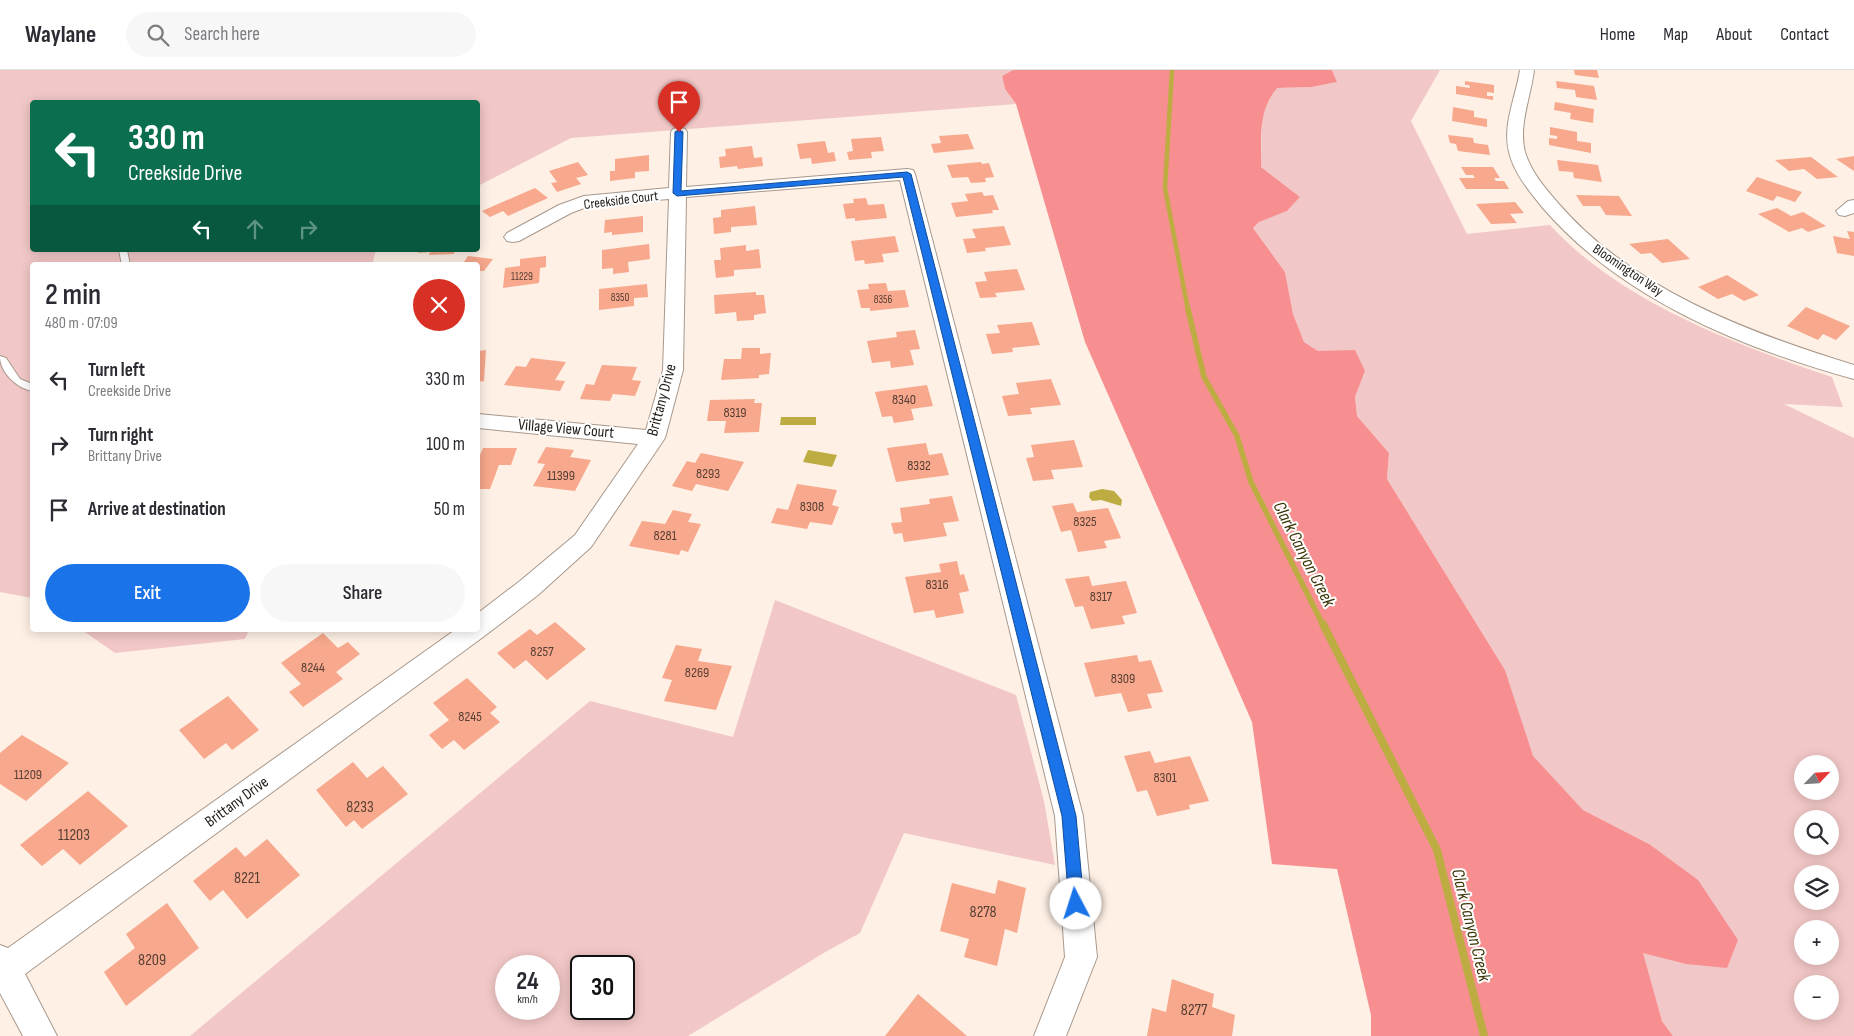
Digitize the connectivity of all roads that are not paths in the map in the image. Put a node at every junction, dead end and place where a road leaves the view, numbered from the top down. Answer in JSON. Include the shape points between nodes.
{"nodes":[{"id":1,"x":1527,"y":70,"type":"edge"},
{"id":2,"x":679,"y":132,"type":"dead end"},
{"id":3,"x":677,"y":193,"type":"junction"},
{"id":4,"x":513,"y":237,"type":"dead end"},
{"id":5,"x":0,"y":359,"type":"edge"},
{"id":6,"x":1854,"y":372,"type":"edge"},
{"id":7,"x":30,"y":387,"type":"edge"},
{"id":8,"x":480,"y":421,"type":"edge"},
{"id":9,"x":654,"y":438,"type":"junction"},
{"id":10,"x":480,"y":625,"type":"edge"},
{"id":11,"x":471,"y":632,"type":"edge"},
{"id":12,"x":2,"y":968,"type":"edge"},
{"id":13,"x":41,"y":1036,"type":"edge"},
{"id":14,"x":1050,"y":1036,"type":"edge"}],
"edges":[{"from":1,"to":6,"type":"street","name":"Bloomington Way","via":[[1517,115],[1516,152],[1532,183],[1570,227],[1598,252],[1672,299],[1774,346]]},
{"from":2,"to":3,"type":"street","name":"Brittany Drive"},
{"from":3,"to":4,"type":"street","name":"Creekside Court","via":[[590,200],[565,209]]},
{"from":3,"to":9,"type":"street","name":"Brittany Drive","via":[[673,370]]},
{"from":3,"to":14,"type":"street","name":"Creekside Court","via":[[907,174],[1069,816],[1081,957]]},
{"from":5,"to":7,"type":"lane","via":[[17,382]]},
{"from":8,"to":9,"type":"street","name":"Village View Court"},
{"from":9,"to":10,"type":"street","name":"Brittany Drive","via":[[583,541]]},
{"from":11,"to":12,"type":"street","name":"Brittany Drive"},
{"from":12,"to":13,"type":"street"}]}
